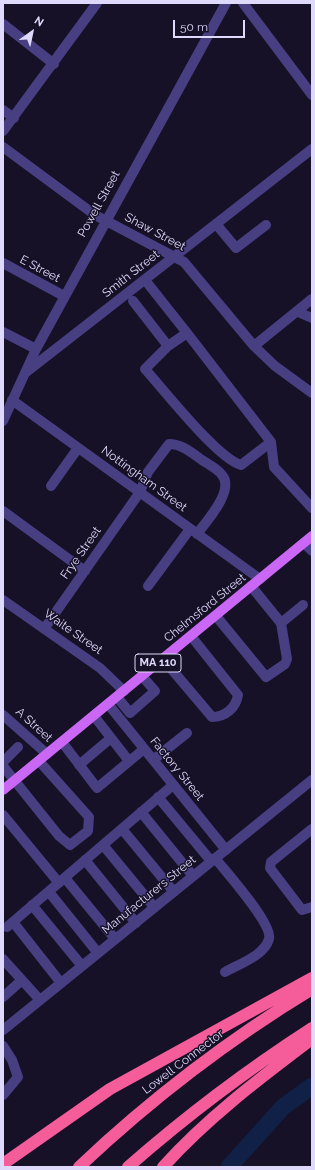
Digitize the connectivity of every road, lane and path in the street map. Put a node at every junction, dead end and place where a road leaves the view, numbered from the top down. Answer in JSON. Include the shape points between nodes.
{"nodes":[{"id":1,"x":97,"y":3,"type":"edge"},
{"id":2,"x":226,"y":3,"type":"edge"},
{"id":3,"x":243,"y":3,"type":"edge"},
{"id":4,"x":3,"y":24,"type":"edge"},
{"id":5,"x":54,"y":64,"type":"junction"},
{"id":6,"x":312,"y":95,"type":"edge"},
{"id":7,"x":3,"y":110,"type":"edge"},
{"id":8,"x":14,"y":118,"type":"junction"},
{"id":9,"x":3,"y":131,"type":"edge"},
{"id":10,"x":3,"y":147,"type":"edge"},
{"id":11,"x":312,"y":149,"type":"edge"},
{"id":12,"x":105,"y":221,"type":"junction"},
{"id":13,"x":216,"y":224,"type":"junction"},
{"id":14,"x":266,"y":225,"type":"dead end"},
{"id":15,"x":176,"y":256,"type":"junction"},
{"id":16,"x":3,"y":263,"type":"edge"},
{"id":17,"x":145,"y":280,"type":"junction"},
{"id":18,"x":64,"y":296,"type":"junction"},
{"id":19,"x":312,"y":299,"type":"edge"},
{"id":20,"x":133,"y":301,"type":"dead end"},
{"id":21,"x":298,"y":312,"type":"junction"},
{"id":22,"x":312,"y":318,"type":"edge"},
{"id":23,"x":3,"y":332,"type":"edge"},
{"id":24,"x":187,"y":333,"type":"junction"},
{"id":25,"x":168,"y":346,"type":"junction"},
{"id":26,"x":254,"y":346,"type":"junction"},
{"id":27,"x":36,"y":349,"type":"junction"},
{"id":28,"x":23,"y":375,"type":"junction"},
{"id":29,"x":312,"y":393,"type":"edge"},
{"id":30,"x":12,"y":400,"type":"junction"},
{"id":31,"x":3,"y":421,"type":"edge"},
{"id":32,"x":271,"y":442,"type":"junction"},
{"id":33,"x":78,"y":448,"type":"junction"},
{"id":34,"x":51,"y":486,"type":"dead end"},
{"id":35,"x":140,"y":492,"type":"junction"},
{"id":36,"x":312,"y":508,"type":"edge"},
{"id":37,"x":3,"y":511,"type":"edge"},
{"id":38,"x":194,"y":531,"type":"junction"},
{"id":39,"x":308,"y":540,"type":"edge"},
{"id":40,"x":312,"y":551,"type":"edge"},
{"id":41,"x":85,"y":571,"type":"junction"},
{"id":42,"x":260,"y":579,"type":"junction"},
{"id":43,"x":148,"y":586,"type":"dead end"},
{"id":44,"x":251,"y":586,"type":"junction"},
{"id":45,"x":3,"y":600,"type":"edge"},
{"id":46,"x":303,"y":605,"type":"dead end"},
{"id":47,"x":216,"y":616,"type":"junction"},
{"id":48,"x":281,"y":623,"type":"junction"},
{"id":49,"x":44,"y":629,"type":"junction"},
{"id":50,"x":191,"y":636,"type":"junction"},
{"id":51,"x":163,"y":659,"type":"junction"},
{"id":52,"x":142,"y":676,"type":"junction"},
{"id":53,"x":121,"y":694,"type":"junction"},
{"id":54,"x":108,"y":704,"type":"junction"},
{"id":55,"x":3,"y":715,"type":"edge"},
{"id":56,"x":94,"y":716,"type":"junction"},
{"id":57,"x":187,"y":733,"type":"dead end"},
{"id":58,"x":111,"y":738,"type":"junction"},
{"id":59,"x":62,"y":742,"type":"junction"},
{"id":60,"x":18,"y":747,"type":"dead end"},
{"id":61,"x":144,"y":749,"type":"junction"},
{"id":62,"x":47,"y":754,"type":"junction"},
{"id":63,"x":153,"y":760,"type":"junction"},
{"id":64,"x":39,"y":761,"type":"junction"},
{"id":65,"x":129,"y":761,"type":"junction"},
{"id":66,"x":79,"y":765,"type":"junction"},
{"id":67,"x":4,"y":767,"type":"edge"},
{"id":68,"x":15,"y":780,"type":"junction"},
{"id":69,"x":312,"y":780,"type":"edge"},
{"id":70,"x":173,"y":784,"type":"junction"},
{"id":71,"x":3,"y":790,"type":"edge"},
{"id":72,"x":158,"y":797,"type":"junction"},
{"id":73,"x":141,"y":812,"type":"junction"},
{"id":74,"x":3,"y":815,"type":"edge"},
{"id":75,"x":122,"y":829,"type":"junction"},
{"id":76,"x":311,"y":831,"type":"edge"},
{"id":77,"x":103,"y":845,"type":"junction"},
{"id":78,"x":226,"y":850,"type":"junction"},
{"id":79,"x":85,"y":860,"type":"junction"},
{"id":80,"x":213,"y":860,"type":"junction"},
{"id":81,"x":193,"y":876,"type":"junction"},
{"id":82,"x":62,"y":880,"type":"junction"},
{"id":83,"x":49,"y":892,"type":"junction"},
{"id":84,"x":174,"y":892,"type":"junction"},
{"id":85,"x":32,"y":905,"type":"junction"},
{"id":86,"x":154,"y":907,"type":"junction"},
{"id":87,"x":312,"y":907,"type":"edge"},
{"id":88,"x":136,"y":923,"type":"junction"},
{"id":89,"x":115,"y":939,"type":"junction"},
{"id":90,"x":98,"y":954,"type":"junction"},
{"id":91,"x":3,"y":959,"type":"edge"},
{"id":92,"x":82,"y":966,"type":"junction"},
{"id":93,"x":225,"y":972,"type":"dead end"},
{"id":94,"x":312,"y":978,"type":"edge"},
{"id":95,"x":22,"y":980,"type":"junction"},
{"id":96,"x":61,"y":983,"type":"junction"},
{"id":97,"x":312,"y":990,"type":"edge"},
{"id":98,"x":3,"y":997,"type":"edge"},
{"id":99,"x":40,"y":1000,"type":"junction"},
{"id":100,"x":312,"y":1028,"type":"edge"},
{"id":101,"x":3,"y":1030,"type":"edge"},
{"id":102,"x":312,"y":1039,"type":"edge"},
{"id":103,"x":3,"y":1046,"type":"edge"},
{"id":104,"x":3,"y":1095,"type":"edge"},
{"id":105,"x":3,"y":1164,"type":"edge"},
{"id":106,"x":79,"y":1167,"type":"edge"},
{"id":107,"x":128,"y":1167,"type":"edge"},
{"id":108,"x":163,"y":1167,"type":"edge"}],
"edges":[{"from":1,"to":5,"type":"street"},
{"from":2,"to":12,"type":"street","name":"Powell Street"},
{"from":3,"to":6,"type":"street"},
{"from":4,"to":5,"type":"street"},
{"from":5,"to":8,"type":"street"},
{"from":7,"to":8,"type":"street"},
{"from":8,"to":9,"type":"street"},
{"from":10,"to":12,"type":"street","name":"Shaw Street"},
{"from":11,"to":13,"type":"street","name":"Smith Street"},
{"from":12,"to":15,"type":"street","name":"Shaw Street"},
{"from":12,"to":18,"type":"street","name":"Powell Street"},
{"from":13,"to":14,"type":"street","via":[[236,248]]},
{"from":13,"to":15,"type":"street","name":"Smith Street"},
{"from":15,"to":17,"type":"street","name":"Smith Street"},
{"from":15,"to":26,"type":"street","name":"Shaw Street","via":[[190,268]]},
{"from":16,"to":18,"type":"street","name":"E Street"},
{"from":17,"to":24,"type":"street"},
{"from":17,"to":28,"type":"street","name":"Smith Street"},
{"from":18,"to":27,"type":"street","name":"Powell Street"},
{"from":19,"to":21,"type":"street"},
{"from":20,"to":25,"type":"street"},
{"from":21,"to":22,"type":"street"},
{"from":21,"to":26,"type":"street"},
{"from":23,"to":27,"type":"street"},
{"from":24,"to":25,"type":"street"},
{"from":24,"to":32,"type":"street"},
{"from":25,"to":32,"type":"street","via":[[145,369],[221,452],[232,462],[241,465]]},
{"from":26,"to":29,"type":"street","name":"Shaw Street","via":[[275,366]]},
{"from":27,"to":28,"type":"street","name":"Powell Street"},
{"from":28,"to":30,"type":"street","name":"Powell Street"},
{"from":30,"to":31,"type":"street","name":"Powell Street"},
{"from":30,"to":33,"type":"street","name":"Nottingham Street"},
{"from":32,"to":36,"type":"street","via":[[274,467]]},
{"from":33,"to":34,"type":"street"},
{"from":33,"to":35,"type":"street","name":"Nottingham Street"},
{"from":35,"to":38,"type":"street","name":"Nottingham Street"},
{"from":35,"to":38,"type":"street","via":[[148,472],[169,444],[186,449],[222,475],[225,482],[223,497]]},
{"from":35,"to":41,"type":"street","name":"Frye Street"},
{"from":37,"to":41,"type":"street"},
{"from":38,"to":42,"type":"street","name":"Nottingham Street"},
{"from":38,"to":43,"type":"street"},
{"from":39,"to":40,"type":"street"},
{"from":39,"to":42,"type":"main road","name":"Chelmsford Street","number":"MA 110"},
{"from":41,"to":49,"type":"street","name":"Frye Street"},
{"from":42,"to":44,"type":"main road","name":"Chelmsford Street","number":"MA 110"},
{"from":44,"to":47,"type":"main road","name":"Chelmsford Street","number":"MA 110"},
{"from":44,"to":48,"type":"street"},
{"from":45,"to":49,"type":"street","name":"Waite Street"},
{"from":46,"to":48,"type":"street"},
{"from":47,"to":48,"type":"street","via":[[266,677],[285,664],[287,659]]},
{"from":47,"to":50,"type":"main road","name":"Chelmsford Street","number":"MA 110"},
{"from":49,"to":53,"type":"street","name":"Waite Street","via":[[100,668]]},
{"from":50,"to":51,"type":"main road","name":"Chelmsford Street","number":"MA 110"},
{"from":50,"to":51,"type":"street","via":[[238,695],[230,710],[220,717],[212,717]]},
{"from":51,"to":52,"type":"main road","name":"Chelmsford Street","number":"MA 110"},
{"from":52,"to":53,"type":"main road","name":"Chelmsford Street","number":"MA 110"},
{"from":52,"to":53,"type":"street","name":"Waite Street","via":[[155,691],[130,712]]},
{"from":53,"to":54,"type":"main road","name":"Chelmsford Street","number":"MA 110"},
{"from":54,"to":56,"type":"main road","name":"Chelmsford Street","number":"MA 110"},
{"from":54,"to":61,"type":"street","name":"Factory Street"},
{"from":55,"to":62,"type":"street","name":"A Street"},
{"from":56,"to":58,"type":"street"},
{"from":56,"to":59,"type":"main road","name":"Chelmsford Street","number":"MA 110"},
{"from":57,"to":63,"type":"street"},
{"from":58,"to":65,"type":"street"},
{"from":58,"to":66,"type":"street"},
{"from":59,"to":62,"type":"main road","name":"Chelmsford Street","number":"MA 110"},
{"from":59,"to":66,"type":"street"},
{"from":60,"to":67,"type":"street"},
{"from":61,"to":63,"type":"street","name":"Factory Street"},
{"from":61,"to":65,"type":"street"},
{"from":62,"to":64,"type":"main road","name":"Chelmsford Street","number":"MA 110"},
{"from":63,"to":70,"type":"street","name":"Factory Street"},
{"from":64,"to":68,"type":"main road","name":"Chelmsford Street","number":"MA 110"},
{"from":64,"to":68,"type":"street","via":[[89,817],[88,831],[70,845],[59,836]]},
{"from":65,"to":66,"type":"street","via":[[97,788]]},
{"from":67,"to":68,"type":"street"},
{"from":68,"to":71,"type":"main road","name":"Chelmsford Street","number":"MA 110"},
{"from":69,"to":78,"type":"street","name":"Manufacturers Street"},
{"from":70,"to":72,"type":"street"},
{"from":70,"to":78,"type":"street","name":"Factory Street"},
{"from":72,"to":73,"type":"street"},
{"from":72,"to":80,"type":"street"},
{"from":73,"to":75,"type":"street"},
{"from":73,"to":81,"type":"street"},
{"from":74,"to":82,"type":"street"},
{"from":75,"to":77,"type":"street"},
{"from":75,"to":84,"type":"street"},
{"from":76,"to":87,"type":"street","via":[[271,862],[270,868],[302,910]]},
{"from":77,"to":79,"type":"street"},
{"from":77,"to":86,"type":"street"},
{"from":78,"to":80,"type":"street","name":"Manufacturers Street"},
{"from":79,"to":82,"type":"street"},
{"from":79,"to":88,"type":"street"},
{"from":80,"to":81,"type":"street","name":"Manufacturers Street"},
{"from":80,"to":93,"type":"street","via":[[257,910],[268,927],[269,938],[263,949],[254,957]]},
{"from":81,"to":84,"type":"street","name":"Manufacturers Street"},
{"from":82,"to":83,"type":"street"},
{"from":82,"to":89,"type":"street"},
{"from":83,"to":85,"type":"street"},
{"from":83,"to":90,"type":"street"},
{"from":84,"to":86,"type":"street","name":"Manufacturers Street"},
{"from":85,"to":92,"type":"street"},
{"from":85,"to":96,"type":"street","via":[[10,924]]},
{"from":86,"to":88,"type":"street","name":"Manufacturers Street"},
{"from":88,"to":89,"type":"street","name":"Manufacturers Street"},
{"from":89,"to":90,"type":"street","name":"Manufacturers Street"},
{"from":90,"to":92,"type":"street","name":"Manufacturers Street"},
{"from":91,"to":95,"type":"street"},
{"from":92,"to":96,"type":"street","name":"Manufacturers Street"},
{"from":94,"to":105,"type":"highway","via":[[110,1089]]},
{"from":95,"to":98,"type":"street"},
{"from":95,"to":99,"type":"street"},
{"from":96,"to":99,"type":"street","name":"Manufacturers Street"},
{"from":97,"to":106,"type":"highway","name":"Lowell Connector","via":[[205,1061],[146,1107]]},
{"from":99,"to":101,"type":"street","name":"Manufacturers Street"},
{"from":100,"to":107,"type":"highway","via":[[230,1083]]},
{"from":102,"to":108,"type":"highway","via":[[216,1114]]},
{"from":103,"to":104,"type":"street","via":[[12,1060],[18,1078]]}]}
